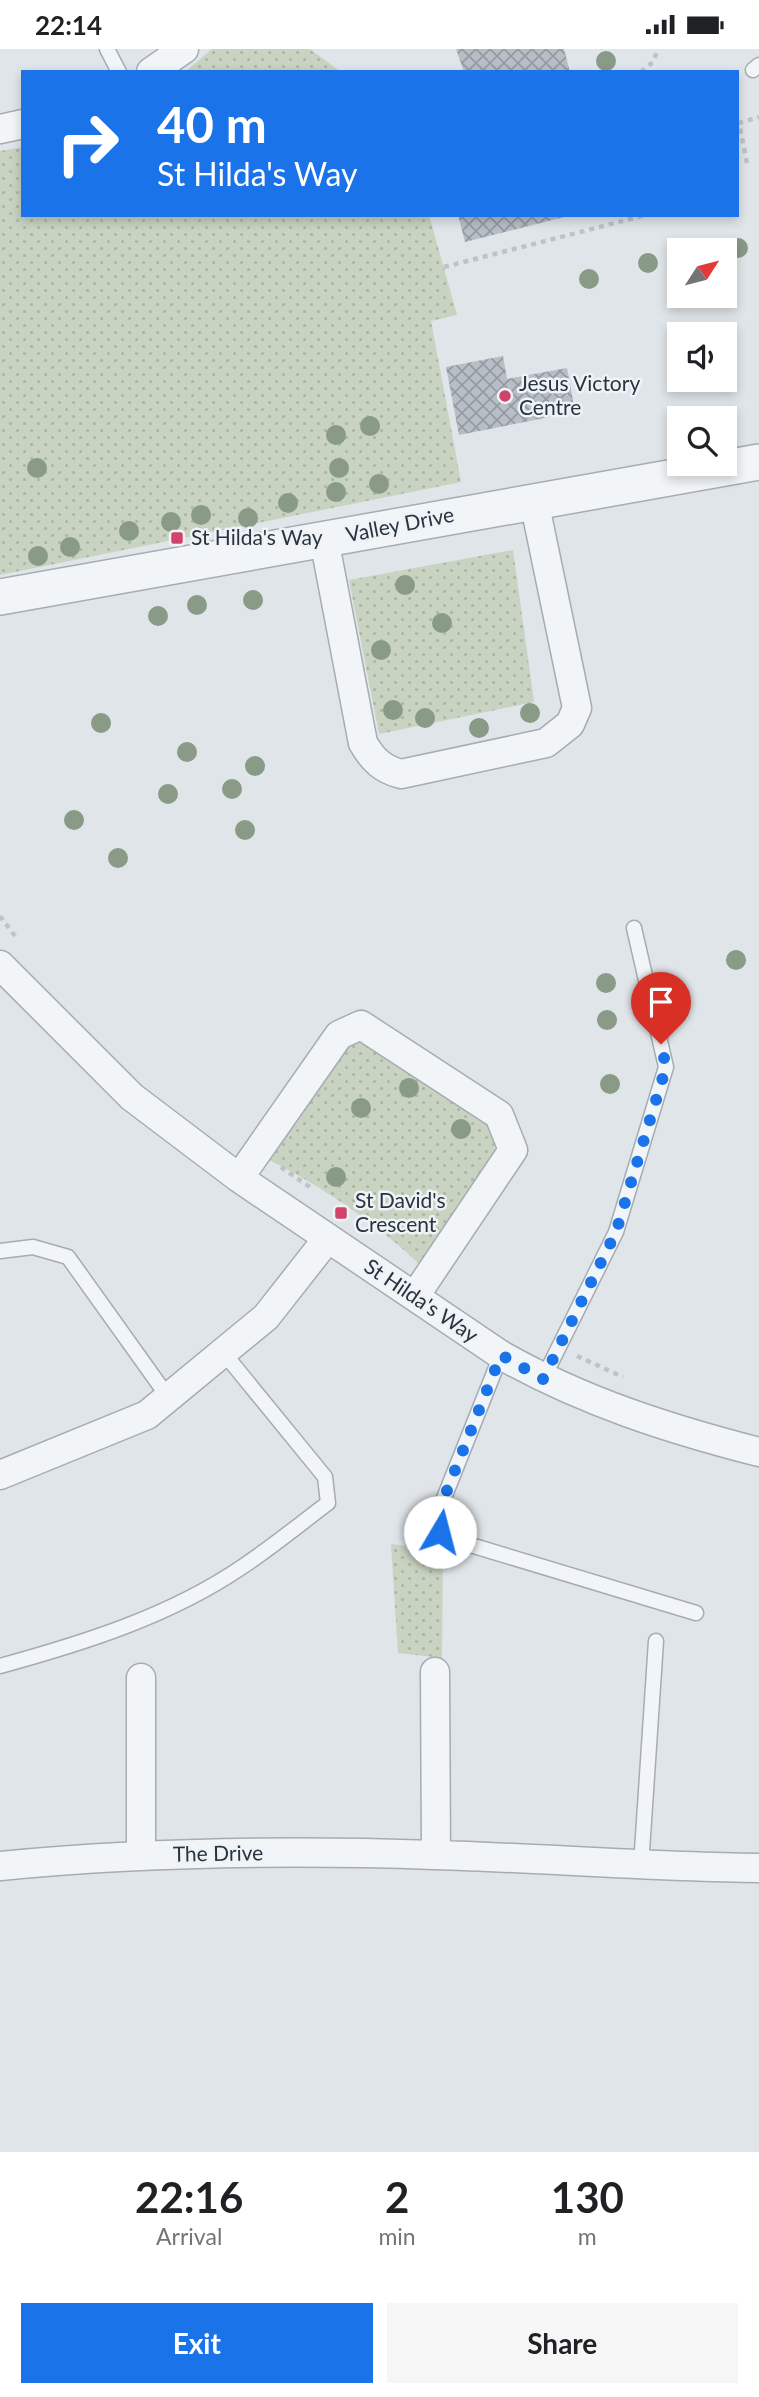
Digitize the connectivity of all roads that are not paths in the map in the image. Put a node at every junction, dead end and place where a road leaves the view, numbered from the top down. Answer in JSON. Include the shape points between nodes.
{"nodes":[{"id":1,"x":107,"y":49,"type":"edge"},
{"id":2,"x":184,"y":49,"type":"edge"},
{"id":3,"x":118,"y":70,"type":"edge"},
{"id":4,"x":154,"y":70,"type":"edge"},
{"id":5,"x":21,"y":124,"type":"edge"},
{"id":6,"x":0,"y":129,"type":"edge"},
{"id":7,"x":759,"y":462,"type":"edge"},
{"id":8,"x":534,"y":501,"type":"junction"},
{"id":9,"x":324,"y":539,"type":"junction"},
{"id":10,"x":0,"y":597,"type":"edge"},
{"id":11,"x":634,"y":928,"type":"dead end"},
{"id":12,"x":2,"y":972,"type":"edge"},
{"id":13,"x":245,"y":1168,"type":"junction"},
{"id":14,"x":328,"y":1238,"type":"junction"},
{"id":15,"x":0,"y":1251,"type":"edge"},
{"id":16,"x":415,"y":1296,"type":"junction"},
{"id":17,"x":223,"y":1352,"type":"junction"},
{"id":18,"x":501,"y":1355,"type":"junction"},
{"id":19,"x":543,"y":1379,"type":"junction"},
{"id":20,"x":168,"y":1397,"type":"junction"},
{"id":21,"x":759,"y":1452,"type":"edge"},
{"id":22,"x":0,"y":1475,"type":"edge"},
{"id":23,"x":696,"y":1613,"type":"dead end"},
{"id":24,"x":656,"y":1641,"type":"dead end"},
{"id":25,"x":0,"y":1666,"type":"edge"},
{"id":26,"x":435,"y":1672,"type":"dead end"},
{"id":27,"x":141,"y":1678,"type":"dead end"},
{"id":28,"x":436,"y":1855,"type":"junction"},
{"id":29,"x":141,"y":1856,"type":"junction"},
{"id":30,"x":0,"y":1866,"type":"edge"},
{"id":31,"x":641,"y":1867,"type":"junction"},
{"id":32,"x":759,"y":1868,"type":"edge"}],
"edges":[{"from":1,"to":3,"type":"lane"},
{"from":2,"to":4,"type":"street"},
{"from":5,"to":6,"type":"street"},
{"from":7,"to":8,"type":"street","name":"Valley Drive"},
{"from":8,"to":9,"type":"street","name":"Valley Drive"},
{"from":8,"to":9,"type":"street","via":[[577,708],[570,724],[546,743],[401,774],[372,759],[363,743]]},
{"from":9,"to":10,"type":"street","name":"Valley Drive"},
{"from":11,"to":19,"type":"lane","via":[[666,1067],[616,1232]]},
{"from":12,"to":13,"type":"street","name":"St Hilda's Way","via":[[132,1097]]},
{"from":13,"to":14,"type":"street","name":"St Hilda's Way"},
{"from":13,"to":16,"type":"street","via":[[339,1035],[362,1025],[499,1115],[513,1150]]},
{"from":14,"to":16,"type":"street","name":"St Hilda's Way"},
{"from":14,"to":17,"type":"street","via":[[266,1317]]},
{"from":15,"to":20,"type":"lane","via":[[33,1247],[68,1257]]},
{"from":16,"to":18,"type":"street","name":"St Hilda's Way"},
{"from":17,"to":20,"type":"street"},
{"from":17,"to":25,"type":"lane","via":[[325,1477],[328,1503],[241,1568],[189,1597],[88,1642]]},
{"from":18,"to":19,"type":"street","name":"St Hilda's Way"},
{"from":18,"to":23,"type":"lane","via":[[438,1513],[440,1532]]},
{"from":19,"to":21,"type":"street","name":"St Hilda's Way","via":[[669,1429]]},
{"from":20,"to":22,"type":"street","via":[[147,1415]]},
{"from":24,"to":31,"type":"lane"},
{"from":26,"to":28,"type":"street"},
{"from":27,"to":29,"type":"street"},
{"from":28,"to":29,"type":"street","name":"The Drive"},
{"from":28,"to":31,"type":"street","name":"The Drive"},
{"from":29,"to":30,"type":"street","name":"The Drive"},
{"from":31,"to":32,"type":"street","name":"The Drive"}]}
